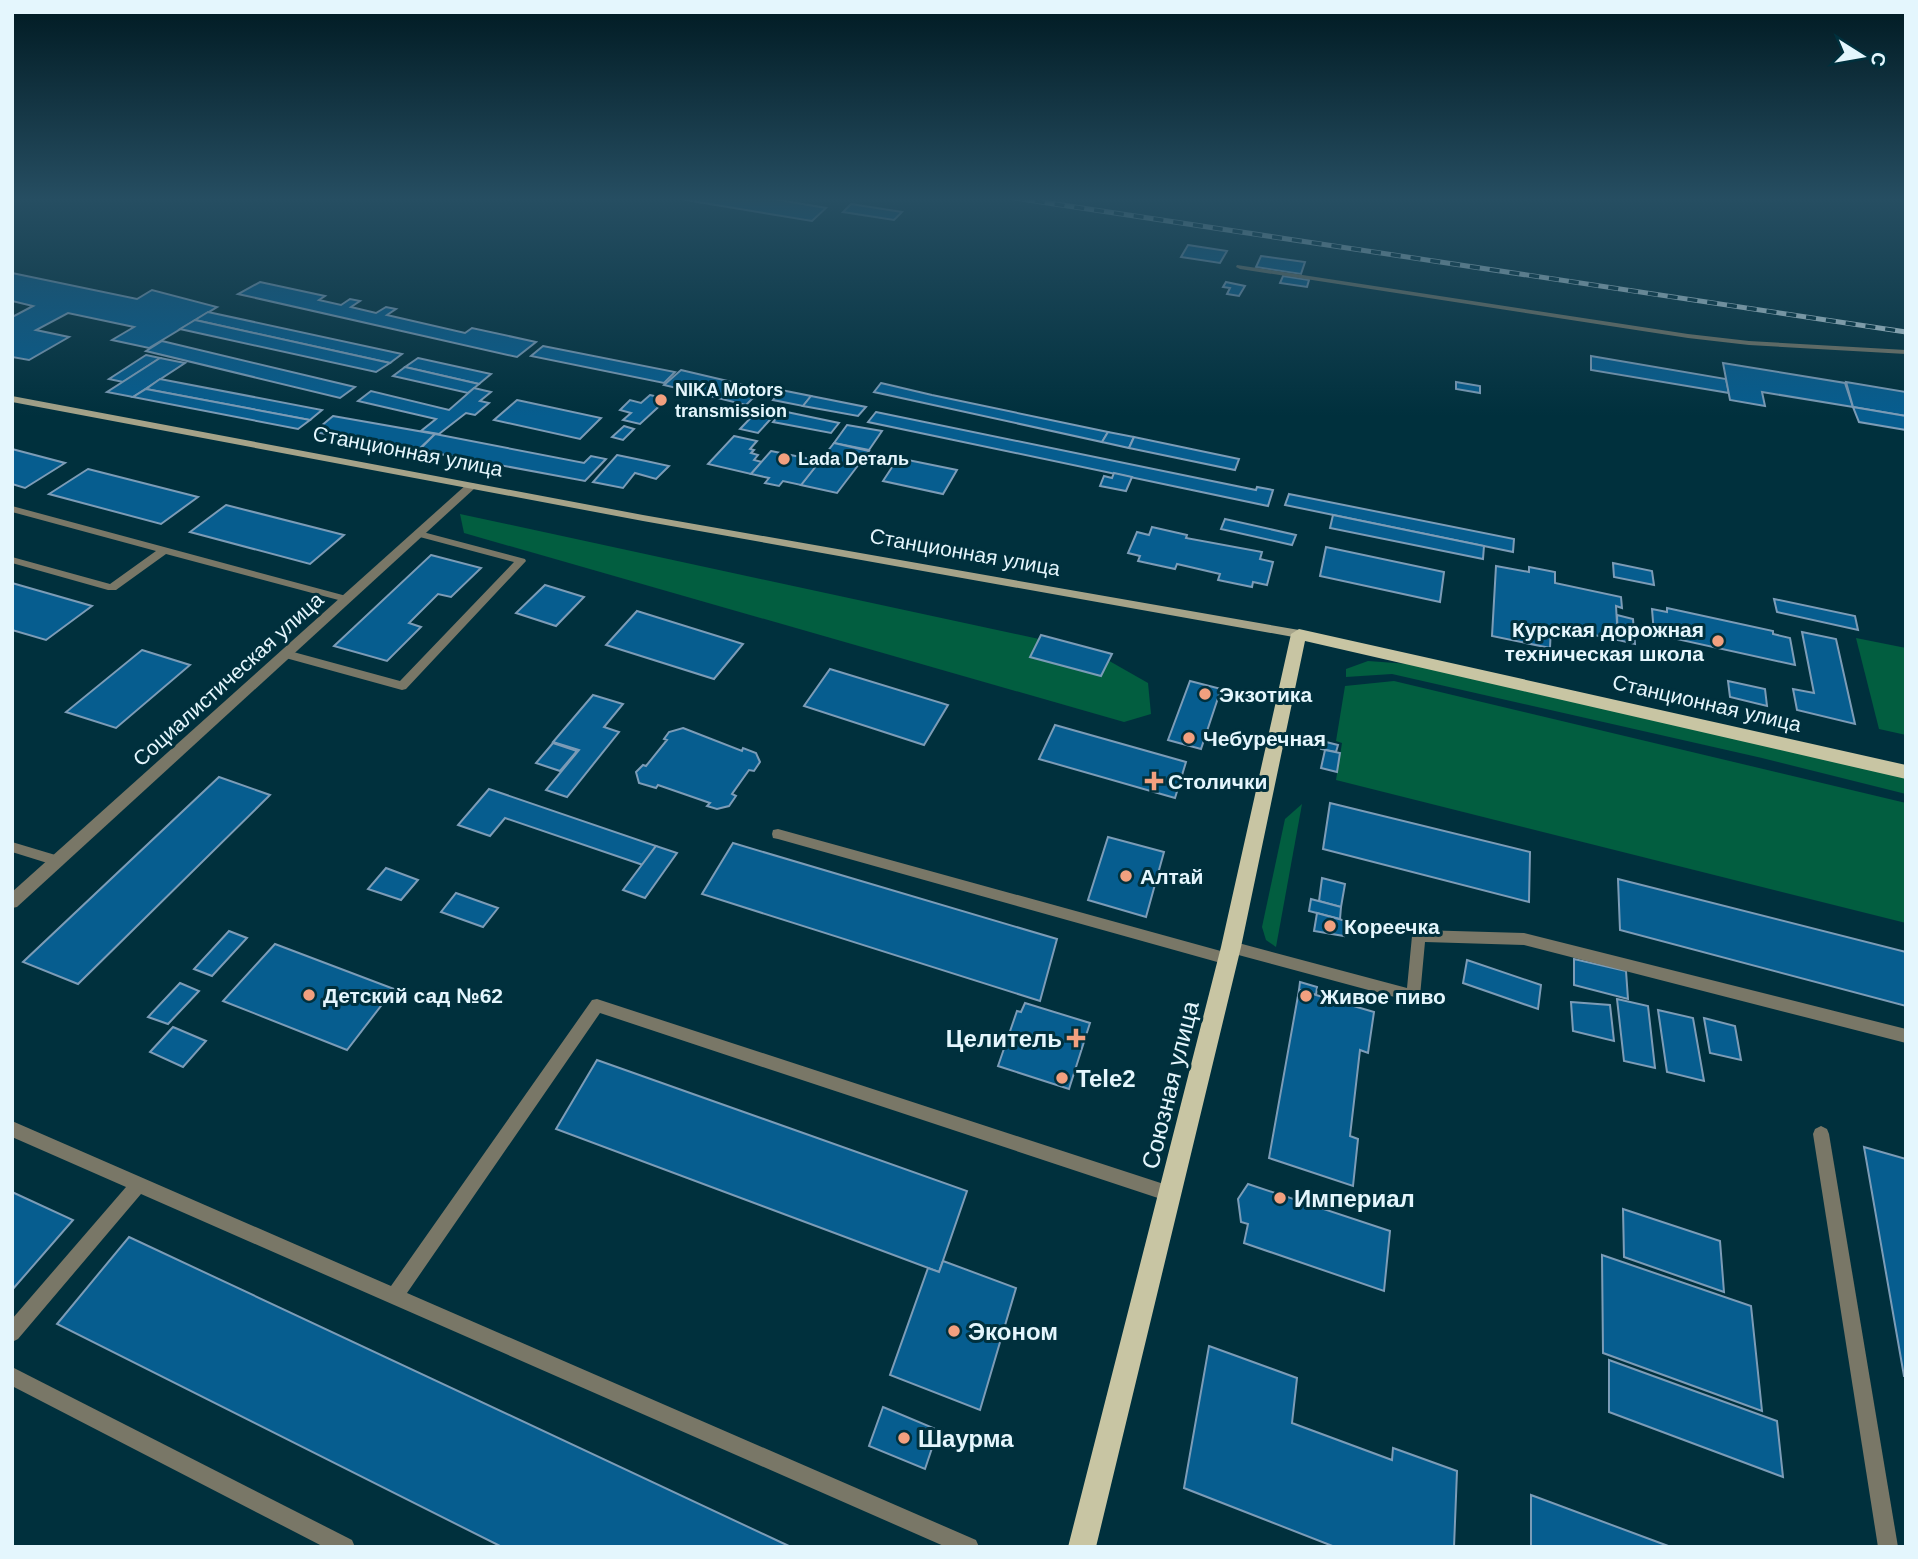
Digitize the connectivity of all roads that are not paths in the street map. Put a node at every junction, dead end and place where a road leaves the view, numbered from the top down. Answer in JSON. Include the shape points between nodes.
{"nodes":[{"id":1,"x":1264,"y":271,"type":"edge"},
{"id":2,"x":1906,"y":352,"type":"edge"},
{"id":3,"x":12,"y":399,"type":"edge"},
{"id":4,"x":471,"y":486,"type":"junction"},
{"id":5,"x":12,"y":509,"type":"edge"},
{"id":6,"x":419,"y":534,"type":"junction"},
{"id":7,"x":163,"y":550,"type":"junction"},
{"id":8,"x":12,"y":560,"type":"edge"},
{"id":9,"x":346,"y":599,"type":"junction"},
{"id":10,"x":1299,"y":634,"type":"junction"},
{"id":11,"x":286,"y":654,"type":"junction"},
{"id":12,"x":1906,"y":772,"type":"edge"},
{"id":13,"x":778,"y":834,"type":"dead end"},
{"id":14,"x":12,"y":847,"type":"edge"},
{"id":15,"x":57,"y":861,"type":"junction"},
{"id":16,"x":12,"y":902,"type":"edge"},
{"id":17,"x":1229,"y":953,"type":"junction"},
{"id":18,"x":1906,"y":1036,"type":"edge"},
{"id":19,"x":12,"y":1129,"type":"edge"},
{"id":20,"x":1821,"y":1134,"type":"dead end"},
{"id":21,"x":139,"y":1184,"type":"junction"},
{"id":22,"x":1170,"y":1194,"type":"junction"},
{"id":23,"x":394,"y":1296,"type":"junction"},
{"id":24,"x":12,"y":1333,"type":"edge"},
{"id":25,"x":12,"y":1376,"type":"edge"},
{"id":26,"x":345,"y":1547,"type":"edge"},
{"id":27,"x":970,"y":1547,"type":"edge"},
{"id":28,"x":1082,"y":1547,"type":"edge"},
{"id":29,"x":1888,"y":1547,"type":"edge"}],
"edges":[{"from":1,"to":2,"type":"lane","via":[[1688,336]]},
{"from":3,"to":4,"type":"main road","name":"Станционная улица"},
{"from":4,"to":6,"type":"street","name":"Социалистическая улица"},
{"from":4,"to":10,"type":"main road","name":"Станционная улица"},
{"from":5,"to":7,"type":"lane"},
{"from":6,"to":9,"type":"street","name":"Социалистическая улица"},
{"from":6,"to":11,"type":"lane","via":[[521,561],[402,686]]},
{"from":7,"to":8,"type":"lane","via":[[112,587]]},
{"from":7,"to":9,"type":"lane"},
{"from":9,"to":11,"type":"street","name":"Социалистическая улица"},
{"from":10,"to":12,"type":"main road","name":"Станционная улица"},
{"from":10,"to":17,"type":"main road","name":"Союзная улица"},
{"from":11,"to":15,"type":"street","name":"Социалистическая улица"},
{"from":13,"to":17,"type":"lane"},
{"from":14,"to":15,"type":"lane"},
{"from":15,"to":16,"type":"street","name":"Социалистическая улица"},
{"from":17,"to":18,"type":"lane","via":[[1413,996],[1419,936],[1524,939]]},
{"from":17,"to":22,"type":"main road","name":"Союзная улица"},
{"from":19,"to":21,"type":"lane"},
{"from":20,"to":29,"type":"lane"},
{"from":21,"to":23,"type":"lane"},
{"from":21,"to":24,"type":"lane"},
{"from":22,"to":23,"type":"lane","via":[[597,1005]]},
{"from":22,"to":28,"type":"main road","name":"Союзная улица"},
{"from":23,"to":27,"type":"lane"},
{"from":25,"to":26,"type":"lane"}]}
